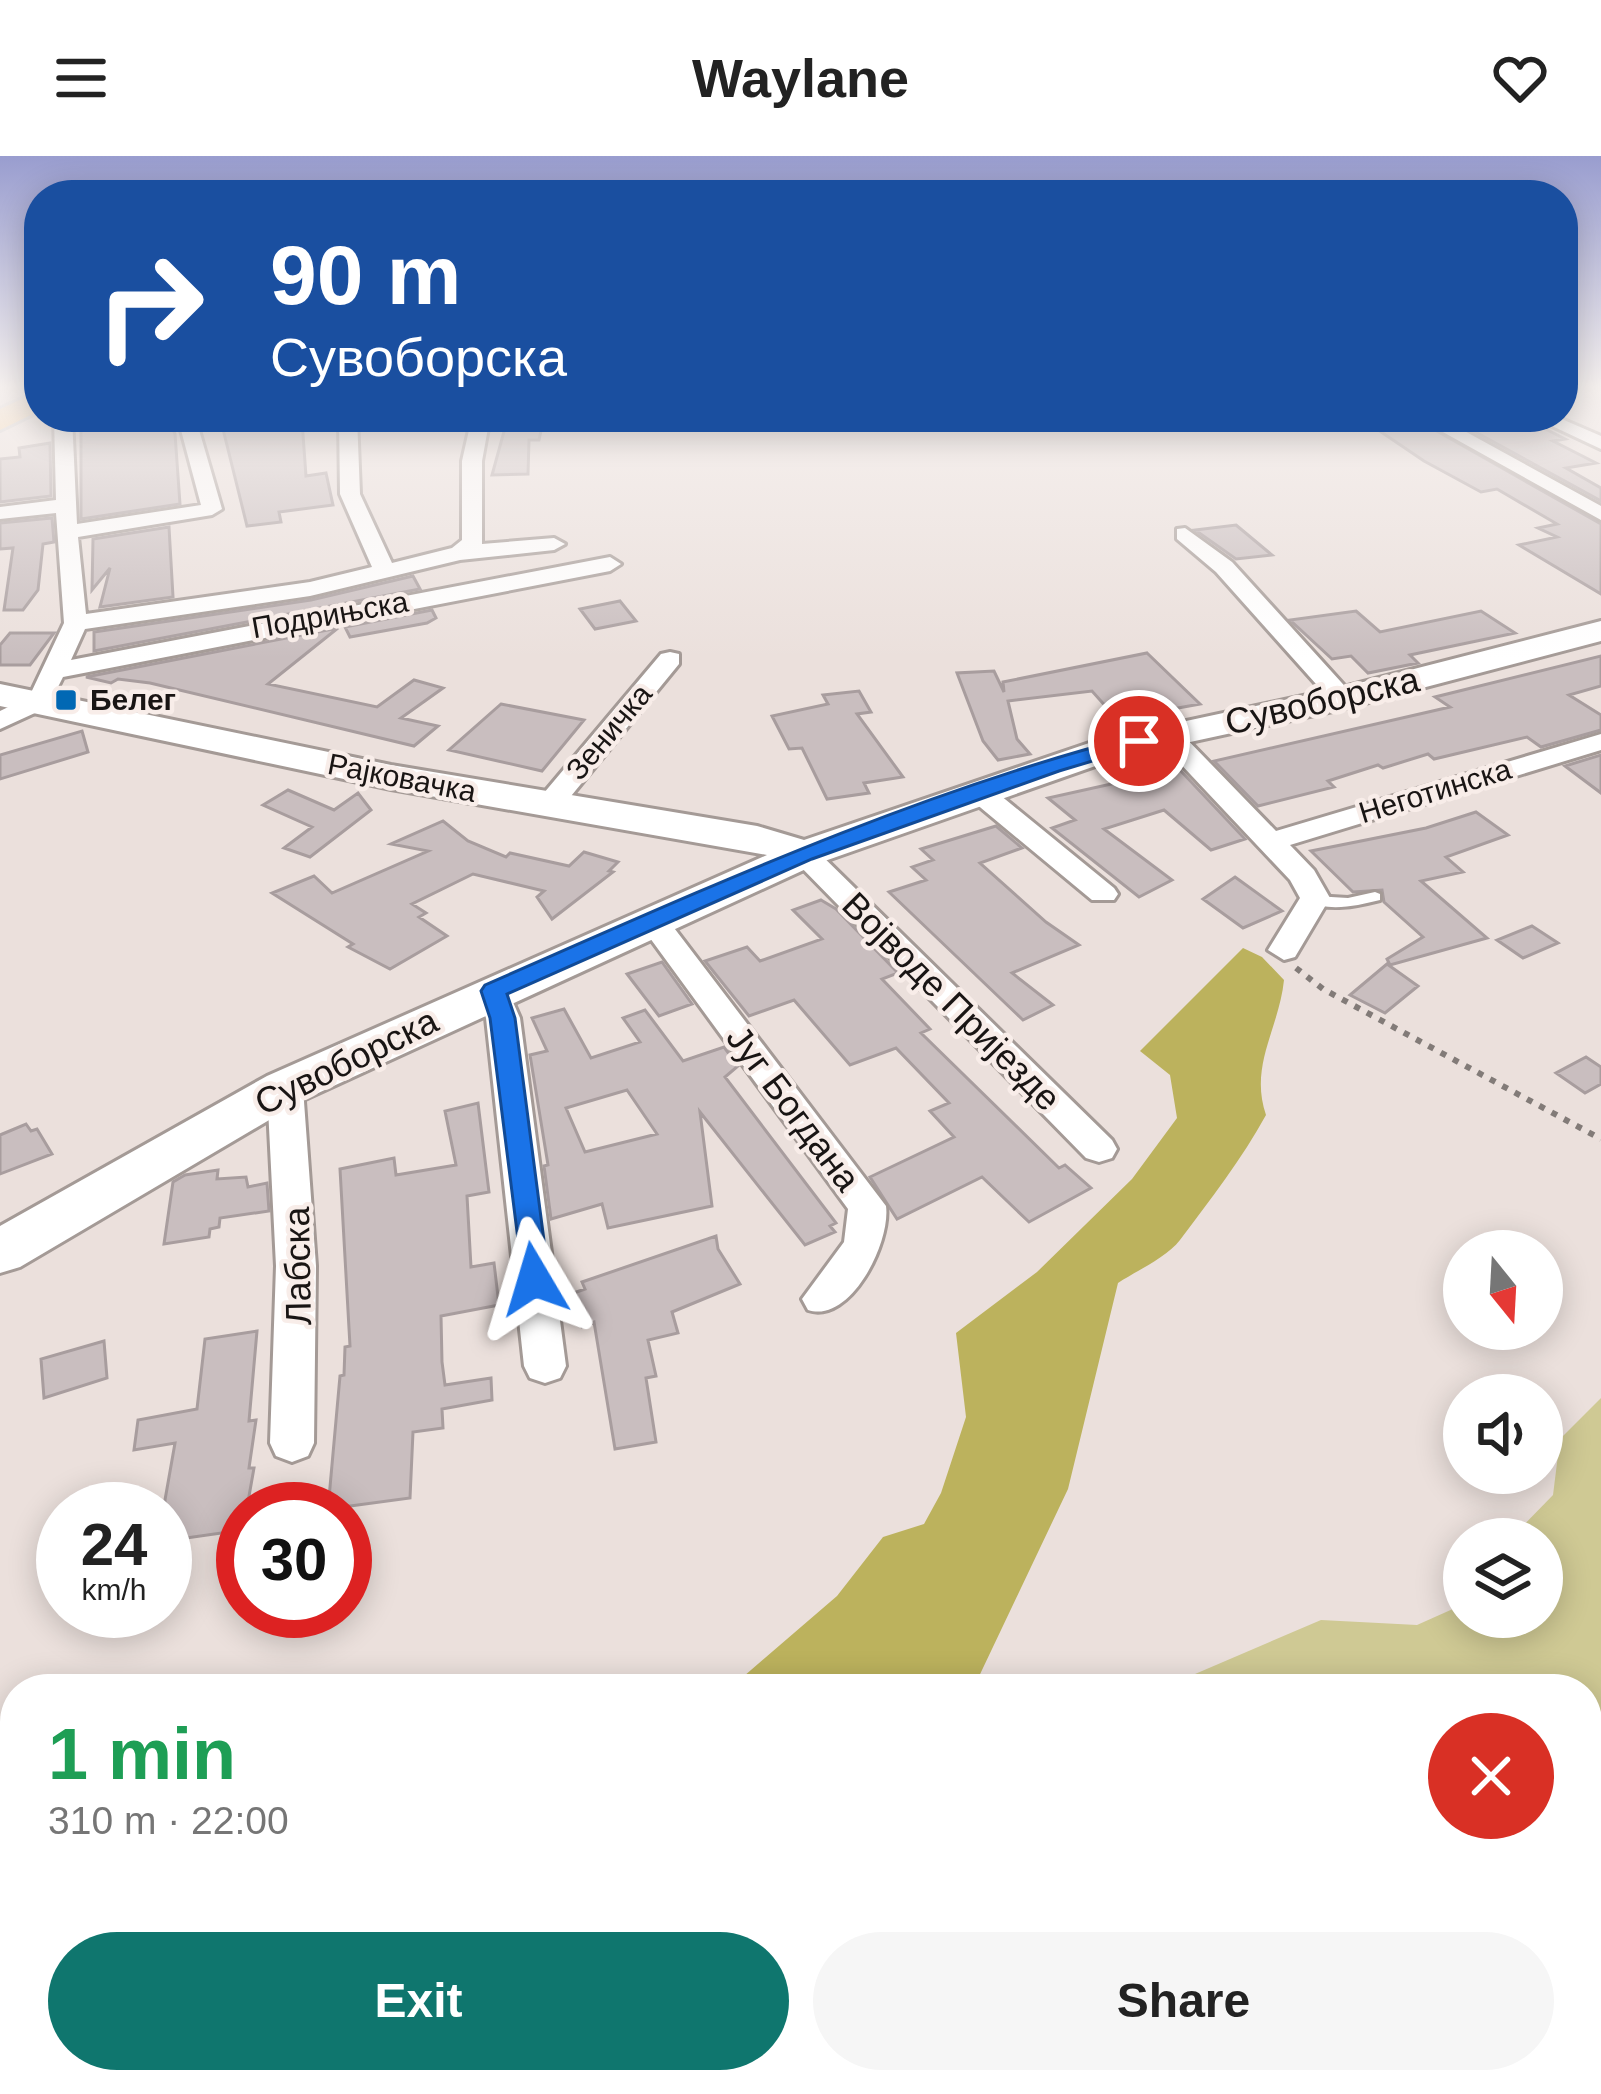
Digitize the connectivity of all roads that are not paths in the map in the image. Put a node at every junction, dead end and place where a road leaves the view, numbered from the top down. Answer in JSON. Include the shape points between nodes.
{"nodes":[{"id":1,"x":66,"y":477,"type":"edge"},
{"id":2,"x":203,"y":477,"type":"edge"},
{"id":3,"x":350,"y":477,"type":"edge"},
{"id":4,"x":472,"y":477,"type":"edge"},
{"id":5,"x":1535,"y":477,"type":"edge"},
{"id":6,"x":68,"y":505,"type":"junction"},
{"id":7,"x":0,"y":513,"type":"edge"},
{"id":8,"x":1601,"y":514,"type":"edge"},
{"id":9,"x":70,"y":532,"type":"junction"},
{"id":10,"x":1186,"y":534,"type":"dead end"},
{"id":11,"x":554,"y":544,"type":"dead end"},
{"id":12,"x":460,"y":553,"type":"junction"},
{"id":13,"x":610,"y":563,"type":"dead end"},
{"id":14,"x":384,"y":570,"type":"junction"},
{"id":15,"x":76,"y":623,"type":"junction"},
{"id":16,"x":1601,"y":632,"type":"edge"},
{"id":17,"x":670,"y":659,"type":"dead end"},
{"id":18,"x":45,"y":687,"type":"junction"},
{"id":19,"x":0,"y":695,"type":"edge"},
{"id":20,"x":1342,"y":698,"type":"junction"},
{"id":21,"x":0,"y":721,"type":"edge"},
{"id":22,"x":1167,"y":734,"type":"junction"},
{"id":23,"x":1601,"y":742,"type":"edge"},
{"id":24,"x":979,"y":792,"type":"junction"},
{"id":25,"x":548,"y":806,"type":"junction"},
{"id":26,"x":1271,"y":842,"type":"junction"},
{"id":27,"x":804,"y":854,"type":"junction"},
{"id":28,"x":1102,"y":894,"type":"dead end"},
{"id":29,"x":1376,"y":897,"type":"dead end"},
{"id":30,"x":1314,"y":901,"type":"junction"},
{"id":31,"x":654,"y":923,"type":"junction"},
{"id":32,"x":1284,"y":950,"type":"road end"},
{"id":33,"x":494,"y":991,"type":"junction"},
{"id":34,"x":285,"y":1088,"type":"junction"},
{"id":35,"x":1100,"y":1149,"type":"dead end"},
{"id":36,"x":0,"y":1252,"type":"edge"},
{"id":37,"x":822,"y":1299,"type":"dead end"},
{"id":38,"x":545,"y":1366,"type":"dead end"},
{"id":39,"x":292,"y":1443,"type":"dead end"}],
"edges":[{"from":1,"to":6,"type":"street"},
{"from":2,"to":9,"type":"street","via":[[212,509]]},
{"from":3,"to":14,"type":"street"},
{"from":4,"to":12,"type":"street","via":[[473,542]]},
{"from":5,"to":8,"type":"street"},
{"from":6,"to":7,"type":"street"},
{"from":6,"to":9,"type":"street"},
{"from":9,"to":15,"type":"street"},
{"from":10,"to":20,"type":"street"},
{"from":11,"to":12,"type":"street","name":"Подрињска"},
{"from":12,"to":14,"type":"street","name":"Подрињска"},
{"from":13,"to":18,"type":"street","name":"Подрињска"},
{"from":14,"to":15,"type":"street","name":"Подрињска","via":[[253,599]]},
{"from":15,"to":18,"type":"street"},
{"from":16,"to":20,"type":"main road","name":"Сувоборска"},
{"from":17,"to":25,"type":"street","name":"Зеничка"},
{"from":18,"to":19,"type":"main road","name":"Рајковачка"},
{"from":18,"to":21,"type":"street","name":"Подрињска"},
{"from":18,"to":25,"type":"main road","name":"Рајковачка"},
{"from":20,"to":22,"type":"main road","name":"Сувоборска"},
{"from":22,"to":24,"type":"main road","name":"Сувоборска"},
{"from":22,"to":26,"type":"street"},
{"from":23,"to":26,"type":"street","name":"Неготинска"},
{"from":24,"to":27,"type":"main road","name":"Сувоборска"},
{"from":24,"to":28,"type":"street"},
{"from":25,"to":27,"type":"main road","name":"Рајковачка","via":[[757,838]]},
{"from":26,"to":30,"type":"street"},
{"from":27,"to":31,"type":"main road","name":"Сувоборска"},
{"from":27,"to":35,"type":"street","name":"Војводе Пријезде"},
{"from":29,"to":30,"type":"lane"},
{"from":30,"to":32,"type":"street"},
{"from":31,"to":33,"type":"main road","name":"Сувоборска"},
{"from":31,"to":37,"type":"street","name":"Југ Богдана","via":[[867,1206],[867,1241]]},
{"from":33,"to":34,"type":"main road","name":"Сувоборска"},
{"from":33,"to":38,"type":"street"},
{"from":34,"to":36,"type":"main road","name":"Сувоборска"},
{"from":34,"to":39,"type":"street","name":"Лабска","via":[[300,1300]]}]}
